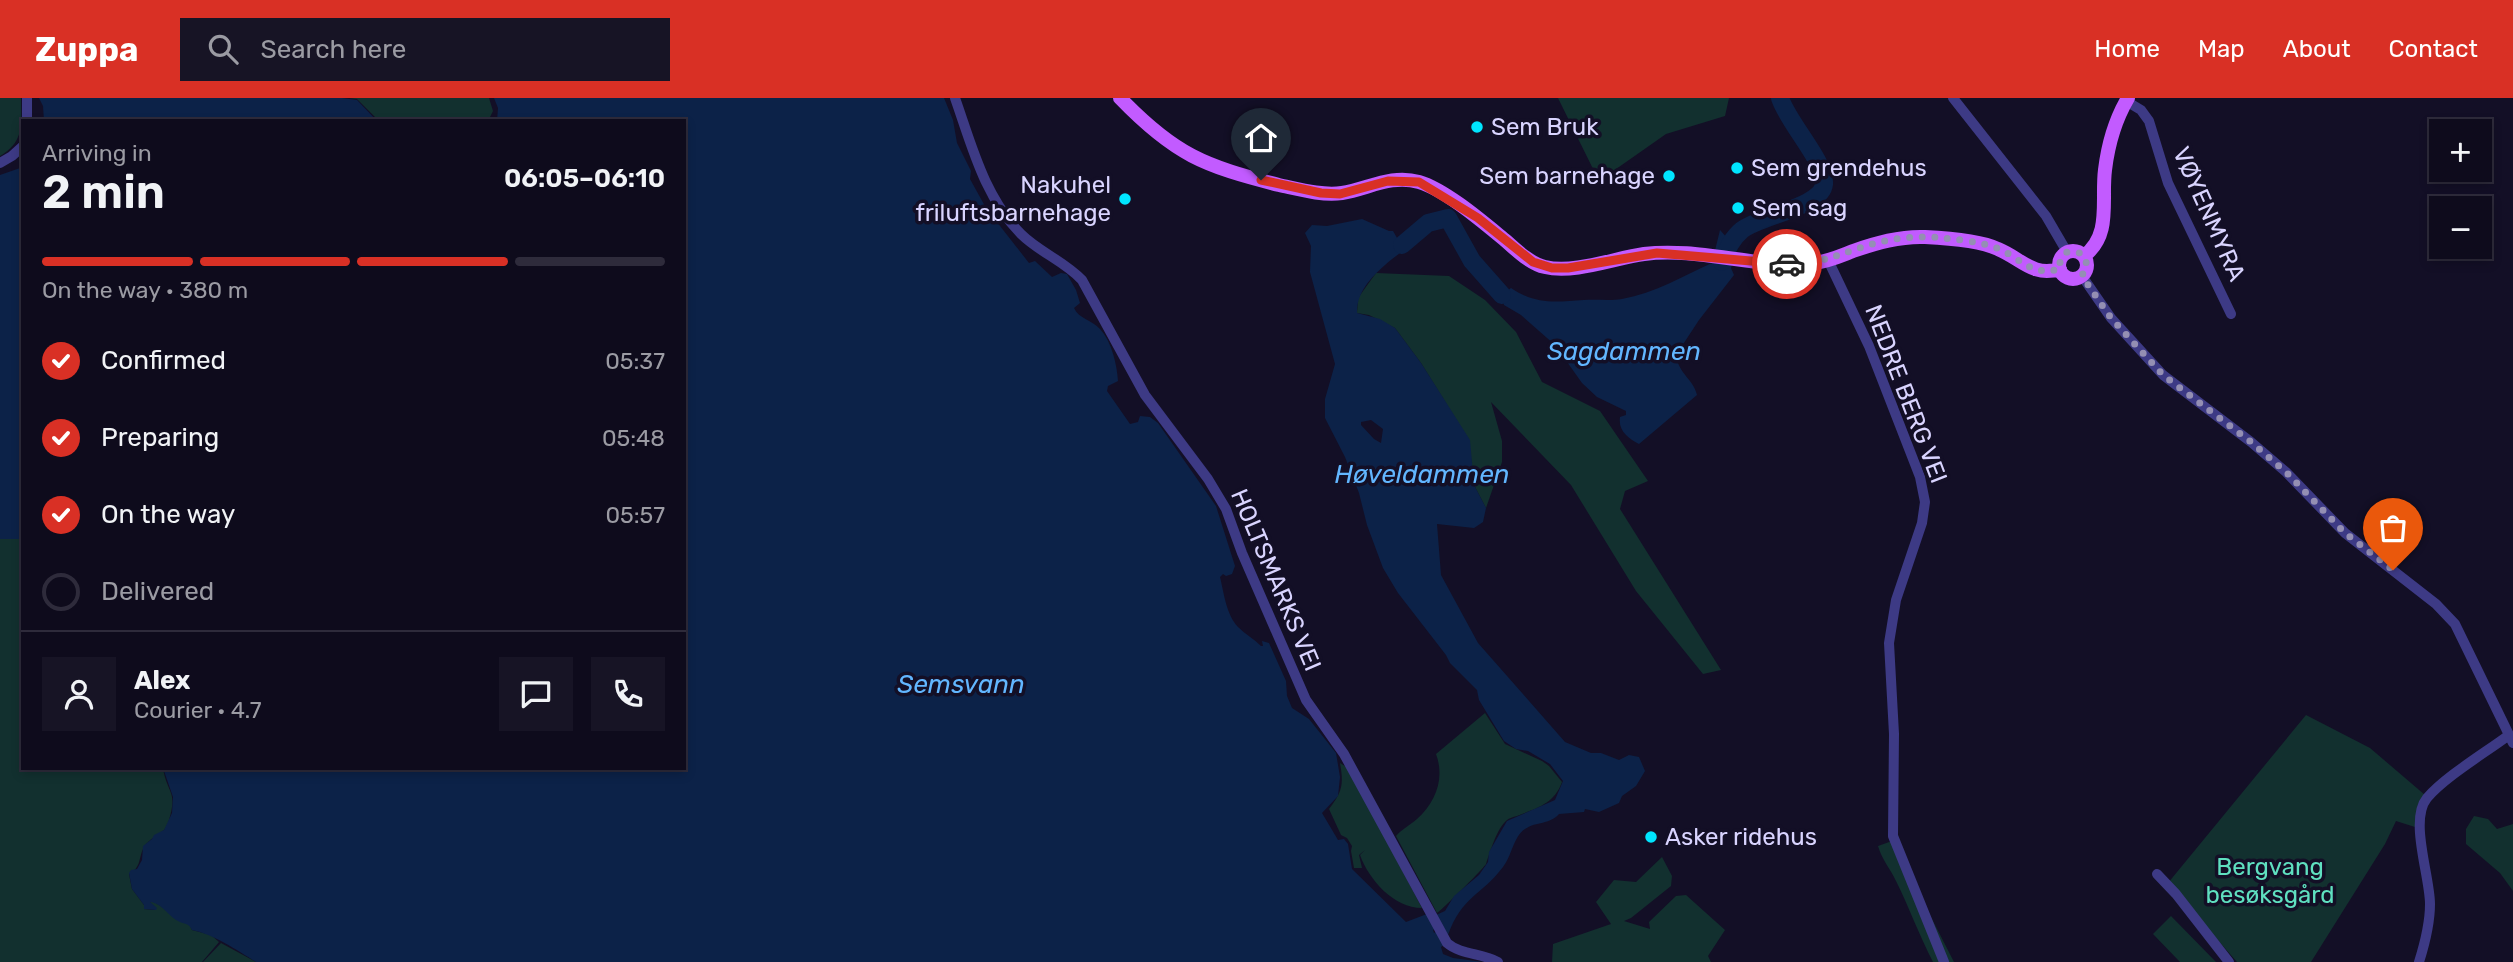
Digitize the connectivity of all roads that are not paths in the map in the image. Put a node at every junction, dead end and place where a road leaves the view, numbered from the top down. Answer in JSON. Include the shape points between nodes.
{"nodes":[{"id":1,"x":27,"y":98,"type":"edge"},
{"id":2,"x":955,"y":98,"type":"edge"},
{"id":3,"x":1121,"y":98,"type":"edge"},
{"id":4,"x":1953,"y":98,"type":"edge"},
{"id":5,"x":2127,"y":99,"type":"edge"},
{"id":6,"x":27,"y":119,"type":"edge"},
{"id":7,"x":21,"y":148,"type":"edge"},
{"id":8,"x":0,"y":163,"type":"edge"},
{"id":9,"x":2067,"y":252,"type":"junction"},
{"id":10,"x":2084,"y":256,"type":"junction"},
{"id":11,"x":1828,"y":260,"type":"junction"},
{"id":12,"x":2060,"y":269,"type":"junction"},
{"id":13,"x":2082,"y":276,"type":"junction"},
{"id":14,"x":2231,"y":314,"type":"dead end"},
{"id":15,"x":2511,"y":739,"type":"edge"},
{"id":16,"x":2157,"y":874,"type":"dead end"},
{"id":17,"x":1498,"y":962,"type":"edge"},
{"id":18,"x":1944,"y":962,"type":"edge"},
{"id":19,"x":2229,"y":962,"type":"edge"},
{"id":20,"x":2419,"y":962,"type":"edge"}],
"edges":[{"from":1,"to":6,"type":"street"},
{"from":2,"to":17,"type":"street","name":"HOLTSMARKS VEI","via":[[998,205],[1036,247],[1056,253],[1082,280],[1145,395],[1226,509],[1300,690],[1344,754],[1447,943]]},
{"from":3,"to":11,"type":"main road","via":[[1172,145],[1234,173],[1340,194],[1388,181],[1419,182],[1461,206],[1542,267],[1568,268],[1657,253],[1781,264]]},
{"from":4,"to":9,"type":"street","via":[[2046,216]]},
{"from":5,"to":10,"type":"main road","via":[[2108,153],[2100,239]]},
{"from":5,"to":14,"type":"street","name":"VØYENMYRA","via":[[2150,121],[2168,183]]},
{"from":7,"to":8,"type":"street"},
{"from":9,"to":10,"type":"main road"},
{"from":9,"to":12,"type":"main road"},
{"from":10,"to":13,"type":"main road","via":[[2087,268]]},
{"from":11,"to":12,"type":"main road","via":[[1880,243],[1922,237],[1990,246],[2032,269]]},
{"from":11,"to":18,"type":"street","name":"NEDRE BERG VEI","via":[[1869,346],[1920,477],[1925,502],[1896,600],[1889,643],[1893,836]]},
{"from":12,"to":13,"type":"main road","via":[[2069,278]]},
{"from":13,"to":15,"type":"street","via":[[2111,318],[2163,375],[2251,442],[2345,533],[2455,624]]},
{"from":15,"to":20,"type":"street","via":[[2425,800],[2419,827],[2430,919]]},
{"from":16,"to":19,"type":"street"}]}
